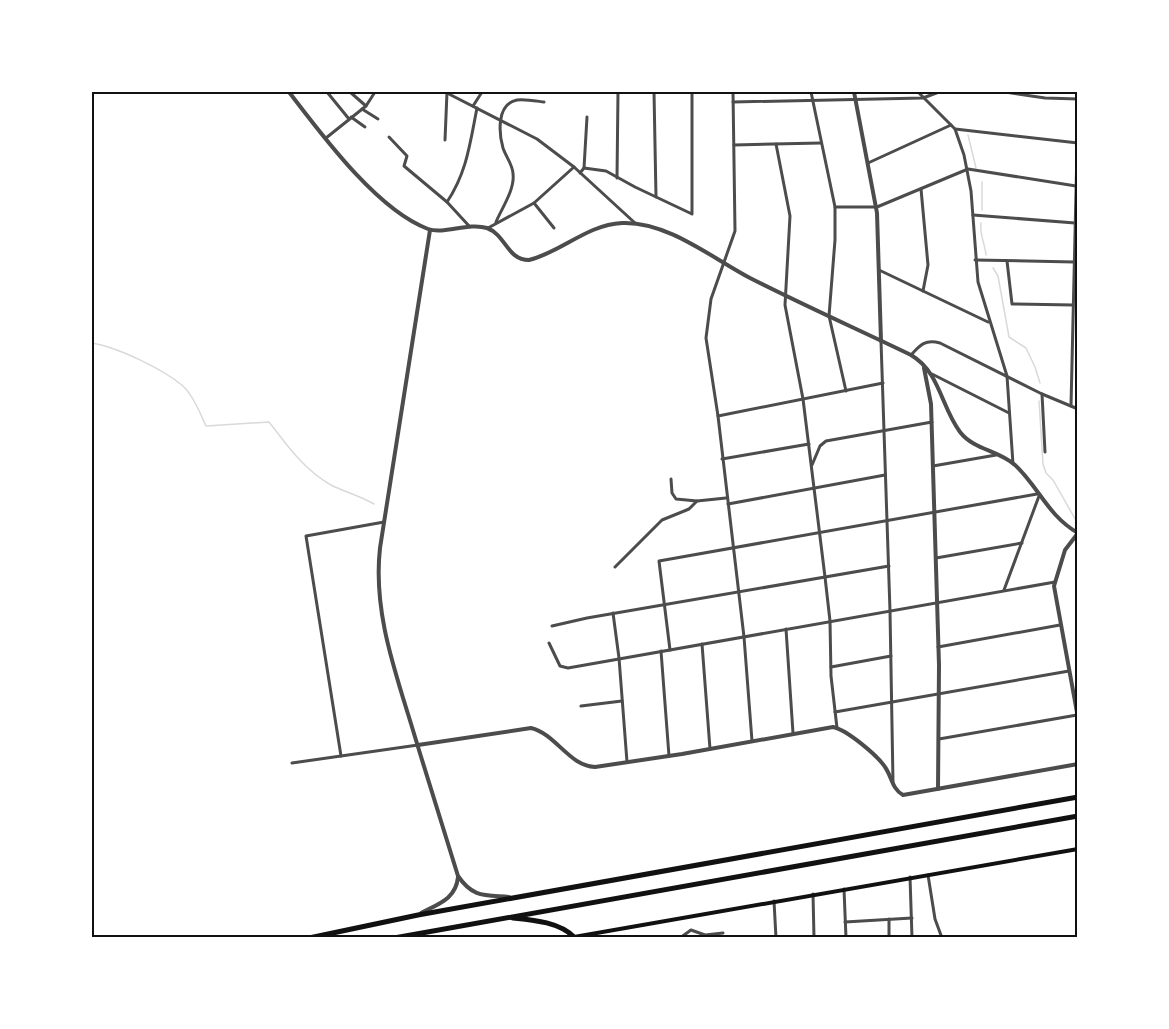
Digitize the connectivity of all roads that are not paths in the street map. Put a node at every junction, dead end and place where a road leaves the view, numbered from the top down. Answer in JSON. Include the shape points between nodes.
{"nodes":[{"id":1,"x":289,"y":92,"type":"edge"},
{"id":2,"x":327,"y":92,"type":"edge"},
{"id":3,"x":350,"y":92,"type":"edge"},
{"id":4,"x":375,"y":92,"type":"edge"},
{"id":5,"x":446,"y":92,"type":"edge"},
{"id":6,"x":482,"y":92,"type":"edge"},
{"id":7,"x":618,"y":92,"type":"edge"},
{"id":8,"x":654,"y":92,"type":"edge"},
{"id":9,"x":692,"y":92,"type":"edge"},
{"id":10,"x":733,"y":92,"type":"edge"},
{"id":11,"x":811,"y":92,"type":"edge"},
{"id":12,"x":854,"y":92,"type":"edge"},
{"id":13,"x":918,"y":92,"type":"edge"},
{"id":14,"x":939,"y":92,"type":"edge"},
{"id":15,"x":1005,"y":92,"type":"edge"},
{"id":16,"x":923,"y":98,"type":"junction"},
{"id":17,"x":855,"y":99,"type":"junction"},
{"id":18,"x":1077,"y":99,"type":"edge"},
{"id":19,"x":813,"y":100,"type":"junction"},
{"id":20,"x":544,"y":102,"type":"dead end"},
{"id":21,"x":733,"y":102,"type":"junction"},
{"id":22,"x":364,"y":107,"type":"junction"},
{"id":23,"x":475,"y":107,"type":"junction"},
{"id":24,"x":1077,"y":107,"type":"edge"},
{"id":25,"x":587,"y":117,"type":"dead end"},
{"id":26,"x":350,"y":118,"type":"junction"},
{"id":27,"x":378,"y":119,"type":"dead end"},
{"id":28,"x":500,"y":119,"type":"junction"},
{"id":29,"x":951,"y":125,"type":"junction"},
{"id":30,"x":365,"y":127,"type":"dead end"},
{"id":31,"x":955,"y":129,"type":"junction"},
{"id":32,"x":389,"y":137,"type":"dead end"},
{"id":33,"x":326,"y":138,"type":"junction"},
{"id":34,"x":445,"y":140,"type":"dead end"},
{"id":35,"x":821,"y":143,"type":"junction"},
{"id":36,"x":1077,"y":143,"type":"edge"},
{"id":37,"x":776,"y":144,"type":"junction"},
{"id":38,"x":734,"y":145,"type":"junction"},
{"id":39,"x":868,"y":163,"type":"junction"},
{"id":40,"x":574,"y":167,"type":"junction"},
{"id":41,"x":584,"y":168,"type":"junction"},
{"id":42,"x":968,"y":169,"type":"junction"},
{"id":43,"x":580,"y":173,"type":"junction"},
{"id":44,"x":618,"y":178,"type":"junction"},
{"id":45,"x":921,"y":189,"type":"junction"},
{"id":46,"x":1077,"y":189,"type":"edge"},
{"id":47,"x":656,"y":197,"type":"junction"},
{"id":48,"x":447,"y":202,"type":"junction"},
{"id":49,"x":534,"y":203,"type":"junction"},
{"id":50,"x":834,"y":207,"type":"junction"},
{"id":51,"x":877,"y":207,"type":"junction"},
{"id":52,"x":973,"y":215,"type":"junction"},
{"id":53,"x":496,"y":222,"type":"junction"},
{"id":54,"x":635,"y":223,"type":"junction"},
{"id":55,"x":1075,"y":223,"type":"junction"},
{"id":56,"x":470,"y":227,"type":"junction"},
{"id":57,"x":487,"y":228,"type":"junction"},
{"id":58,"x":554,"y":228,"type":"dead end"},
{"id":59,"x":430,"y":230,"type":"junction"},
{"id":60,"x":1076,"y":239,"type":"edge"},
{"id":61,"x":975,"y":260,"type":"junction"},
{"id":62,"x":1007,"y":261,"type":"junction"},
{"id":63,"x":724,"y":262,"type":"junction"},
{"id":64,"x":1074,"y":262,"type":"junction"},
{"id":65,"x":879,"y":270,"type":"junction"},
{"id":66,"x":1076,"y":287,"type":"edge"},
{"id":67,"x":923,"y":291,"type":"junction"},
{"id":68,"x":785,"y":295,"type":"junction"},
{"id":69,"x":1073,"y":304,"type":"junction"},
{"id":70,"x":829,"y":316,"type":"junction"},
{"id":71,"x":990,"y":323,"type":"junction"},
{"id":72,"x":881,"y":341,"type":"junction"},
{"id":73,"x":911,"y":355,"type":"junction"},
{"id":74,"x":922,"y":364,"type":"junction"},
{"id":75,"x":932,"y":374,"type":"junction"},
{"id":76,"x":1007,"y":376,"type":"junction"},
{"id":77,"x":883,"y":383,"type":"junction"},
{"id":78,"x":846,"y":391,"type":"junction"},
{"id":79,"x":1042,"y":394,"type":"junction"},
{"id":80,"x":803,"y":399,"type":"junction"},
{"id":81,"x":1071,"y":406,"type":"junction"},
{"id":82,"x":1077,"y":409,"type":"edge"},
{"id":83,"x":1010,"y":413,"type":"junction"},
{"id":84,"x":718,"y":416,"type":"junction"},
{"id":85,"x":932,"y":422,"type":"junction"},
{"id":86,"x":884,"y":429,"type":"junction"},
{"id":87,"x":809,"y":444,"type":"junction"},
{"id":88,"x":1045,"y":452,"type":"dead end"},
{"id":89,"x":996,"y":455,"type":"junction"},
{"id":90,"x":722,"y":459,"type":"junction"},
{"id":91,"x":1013,"y":464,"type":"junction"},
{"id":92,"x":812,"y":465,"type":"junction"},
{"id":93,"x":933,"y":466,"type":"junction"},
{"id":94,"x":885,"y":475,"type":"junction"},
{"id":95,"x":670,"y":478,"type":"dead end"},
{"id":96,"x":814,"y":488,"type":"junction"},
{"id":97,"x":1038,"y":495,"type":"junction"},
{"id":98,"x":726,"y":498,"type":"junction"},
{"id":99,"x":697,"y":501,"type":"junction"},
{"id":100,"x":727,"y":504,"type":"junction"},
{"id":101,"x":934,"y":512,"type":"junction"},
{"id":102,"x":887,"y":520,"type":"junction"},
{"id":103,"x":384,"y":522,"type":"junction"},
{"id":104,"x":820,"y":532,"type":"junction"},
{"id":105,"x":1077,"y":533,"type":"edge"},
{"id":106,"x":1022,"y":543,"type":"junction"},
{"id":107,"x":732,"y":548,"type":"junction"},
{"id":108,"x":936,"y":558,"type":"junction"},
{"id":109,"x":889,"y":566,"type":"junction"},
{"id":110,"x":615,"y":567,"type":"dead end"},
{"id":111,"x":825,"y":577,"type":"junction"},
{"id":112,"x":1055,"y":582,"type":"junction"},
{"id":113,"x":1004,"y":591,"type":"junction"},
{"id":114,"x":738,"y":592,"type":"junction"},
{"id":115,"x":937,"y":603,"type":"junction"},
{"id":116,"x":664,"y":604,"type":"junction"},
{"id":117,"x":890,"y":611,"type":"junction"},
{"id":118,"x":613,"y":613,"type":"junction"},
{"id":119,"x":830,"y":621,"type":"junction"},
{"id":120,"x":1060,"y":625,"type":"junction"},
{"id":121,"x":552,"y":626,"type":"dead end"},
{"id":122,"x":786,"y":629,"type":"junction"},
{"id":123,"x":744,"y":637,"type":"junction"},
{"id":124,"x":549,"y":643,"type":"dead end"},
{"id":125,"x":702,"y":644,"type":"junction"},
{"id":126,"x":938,"y":647,"type":"junction"},
{"id":127,"x":670,"y":650,"type":"junction"},
{"id":128,"x":661,"y":651,"type":"junction"},
{"id":129,"x":891,"y":656,"type":"junction"},
{"id":130,"x":619,"y":658,"type":"junction"},
{"id":131,"x":831,"y":666,"type":"junction"},
{"id":132,"x":1069,"y":671,"type":"junction"},
{"id":133,"x":939,"y":694,"type":"junction"},
{"id":134,"x":622,"y":701,"type":"junction"},
{"id":135,"x":891,"y":702,"type":"junction"},
{"id":136,"x":581,"y":706,"type":"dead end"},
{"id":137,"x":835,"y":712,"type":"junction"},
{"id":138,"x":1077,"y":716,"type":"edge"},
{"id":139,"x":837,"y":728,"type":"junction"},
{"id":140,"x":793,"y":734,"type":"junction"},
{"id":141,"x":939,"y":739,"type":"junction"},
{"id":142,"x":752,"y":741,"type":"junction"},
{"id":143,"x":418,"y":744,"type":"junction"},
{"id":144,"x":710,"y":749,"type":"junction"},
{"id":145,"x":341,"y":756,"type":"junction"},
{"id":146,"x":669,"y":756,"type":"junction"},
{"id":147,"x":627,"y":762,"type":"junction"},
{"id":148,"x":292,"y":763,"type":"dead end"},
{"id":149,"x":1077,"y":764,"type":"edge"},
{"id":150,"x":893,"y":783,"type":"junction"},
{"id":151,"x":938,"y":789,"type":"junction"},
{"id":152,"x":1077,"y":797,"type":"edge"},
{"id":153,"x":1077,"y":816,"type":"edge"},
{"id":154,"x":1077,"y":849,"type":"edge"},
{"id":155,"x":928,"y":874,"type":"junction"},
{"id":156,"x":458,"y":876,"type":"junction"},
{"id":157,"x":910,"y":878,"type":"junction"},
{"id":158,"x":844,"y":889,"type":"junction"},
{"id":159,"x":813,"y":894,"type":"junction"},
{"id":160,"x":516,"y":897,"type":"junction"},
{"id":161,"x":774,"y":901,"type":"junction"},
{"id":162,"x":418,"y":915,"type":"junction"},
{"id":163,"x":506,"y":917,"type":"junction"},
{"id":164,"x":912,"y":918,"type":"junction"},
{"id":165,"x":889,"y":920,"type":"junction"},
{"id":166,"x":845,"y":922,"type":"junction"},
{"id":167,"x":723,"y":933,"type":"dead end"},
{"id":168,"x":309,"y":938,"type":"edge"},
{"id":169,"x":394,"y":938,"type":"edge"},
{"id":170,"x":574,"y":938,"type":"edge"},
{"id":171,"x":680,"y":938,"type":"edge"},
{"id":172,"x":776,"y":938,"type":"edge"},
{"id":173,"x":814,"y":938,"type":"edge"},
{"id":174,"x":846,"y":938,"type":"edge"},
{"id":175,"x":889,"y":938,"type":"edge"},
{"id":176,"x":912,"y":938,"type":"edge"},
{"id":177,"x":942,"y":938,"type":"edge"}],
"edges":[{"from":1,"to":33,"type":"street"},
{"from":2,"to":26,"type":"street"},
{"from":3,"to":22,"type":"street"},
{"from":4,"to":22,"type":"street"},
{"from":5,"to":23,"type":"street"},
{"from":5,"to":34,"type":"street"},
{"from":6,"to":23,"type":"street"},
{"from":7,"to":44,"type":"street"},
{"from":8,"to":47,"type":"street"},
{"from":9,"to":47,"type":"street","via":[[692,214]]},
{"from":10,"to":21,"type":"street"},
{"from":11,"to":19,"type":"street"},
{"from":12,"to":17,"type":"street"},
{"from":13,"to":16,"type":"street"},
{"from":14,"to":16,"type":"street"},
{"from":15,"to":18,"type":"street"},
{"from":16,"to":17,"type":"street"},
{"from":16,"to":29,"type":"street"},
{"from":17,"to":19,"type":"street"},
{"from":17,"to":39,"type":"street"},
{"from":19,"to":21,"type":"street"},
{"from":19,"to":35,"type":"street"},
{"from":20,"to":28,"type":"street","via":[[517,100],[510,103]]},
{"from":21,"to":38,"type":"street"},
{"from":22,"to":26,"type":"street"},
{"from":22,"to":27,"type":"street"},
{"from":23,"to":28,"type":"street"},
{"from":23,"to":48,"type":"street","via":[[468,155],[459,184]]},
{"from":24,"to":36,"type":"street"},
{"from":25,"to":41,"type":"street"},
{"from":26,"to":30,"type":"street"},
{"from":26,"to":33,"type":"street"},
{"from":28,"to":40,"type":"street"},
{"from":28,"to":53,"type":"street","via":[[500,135],[513,175]]},
{"from":29,"to":31,"type":"street"},
{"from":29,"to":39,"type":"street"},
{"from":31,"to":36,"type":"street"},
{"from":31,"to":42,"type":"street"},
{"from":32,"to":48,"type":"street","via":[[407,156],[404,166]]},
{"from":33,"to":59,"type":"street","via":[[381,200]]},
{"from":35,"to":37,"type":"street"},
{"from":35,"to":50,"type":"street"},
{"from":36,"to":46,"type":"street"},
{"from":37,"to":38,"type":"street"},
{"from":37,"to":68,"type":"street","via":[[790,223]]},
{"from":38,"to":63,"type":"street","via":[[736,226]]},
{"from":39,"to":51,"type":"street"},
{"from":40,"to":43,"type":"street"},
{"from":40,"to":49,"type":"street"},
{"from":41,"to":43,"type":"street"},
{"from":41,"to":44,"type":"street","via":[[606,171]]},
{"from":42,"to":45,"type":"street"},
{"from":42,"to":46,"type":"street"},
{"from":42,"to":52,"type":"street"},
{"from":43,"to":54,"type":"street"},
{"from":44,"to":47,"type":"street"},
{"from":45,"to":51,"type":"street"},
{"from":45,"to":67,"type":"street","via":[[928,265]]},
{"from":46,"to":55,"type":"street"},
{"from":48,"to":56,"type":"street"},
{"from":49,"to":53,"type":"street"},
{"from":49,"to":58,"type":"street"},
{"from":50,"to":51,"type":"street"},
{"from":50,"to":70,"type":"street"},
{"from":51,"to":65,"type":"street"},
{"from":52,"to":55,"type":"street"},
{"from":52,"to":61,"type":"street"},
{"from":53,"to":57,"type":"street"},
{"from":54,"to":57,"type":"street","via":[[601,226],[529,260],[514,256]]},
{"from":54,"to":63,"type":"street","via":[[660,230]]},
{"from":55,"to":60,"type":"street"},
{"from":56,"to":57,"type":"street"},
{"from":56,"to":59,"type":"street"},
{"from":59,"to":103,"type":"street"},
{"from":60,"to":64,"type":"street"},
{"from":61,"to":62,"type":"street"},
{"from":61,"to":71,"type":"street"},
{"from":62,"to":64,"type":"street"},
{"from":62,"to":69,"type":"street","via":[[1012,304]]},
{"from":63,"to":68,"type":"street"},
{"from":63,"to":84,"type":"street","via":[[706,329]]},
{"from":64,"to":66,"type":"street"},
{"from":65,"to":67,"type":"street"},
{"from":65,"to":72,"type":"street"},
{"from":66,"to":69,"type":"street"},
{"from":67,"to":71,"type":"street"},
{"from":68,"to":70,"type":"street"},
{"from":68,"to":80,"type":"street"},
{"from":69,"to":81,"type":"street"},
{"from":70,"to":72,"type":"street"},
{"from":70,"to":78,"type":"street"},
{"from":71,"to":76,"type":"street"},
{"from":72,"to":73,"type":"street"},
{"from":72,"to":77,"type":"street"},
{"from":73,"to":74,"type":"street"},
{"from":73,"to":76,"type":"street","via":[[924,342],[934,341]]},
{"from":74,"to":75,"type":"street"},
{"from":74,"to":85,"type":"street"},
{"from":75,"to":83,"type":"street"},
{"from":75,"to":89,"type":"street","via":[[961,433],[975,446]]},
{"from":76,"to":79,"type":"street"},
{"from":76,"to":83,"type":"street"},
{"from":77,"to":78,"type":"street"},
{"from":77,"to":86,"type":"street"},
{"from":78,"to":80,"type":"street"},
{"from":79,"to":81,"type":"street"},
{"from":79,"to":88,"type":"street"},
{"from":80,"to":84,"type":"street"},
{"from":80,"to":87,"type":"street"},
{"from":81,"to":82,"type":"street"},
{"from":83,"to":91,"type":"street"},
{"from":84,"to":90,"type":"street"},
{"from":85,"to":86,"type":"street"},
{"from":85,"to":93,"type":"street"},
{"from":86,"to":92,"type":"street","via":[[826,441]]},
{"from":86,"to":94,"type":"street"},
{"from":87,"to":90,"type":"street"},
{"from":87,"to":92,"type":"street"},
{"from":89,"to":91,"type":"street"},
{"from":89,"to":93,"type":"street"},
{"from":90,"to":98,"type":"street"},
{"from":91,"to":97,"type":"street"},
{"from":92,"to":96,"type":"street"},
{"from":93,"to":101,"type":"street"},
{"from":94,"to":96,"type":"street"},
{"from":94,"to":102,"type":"street"},
{"from":95,"to":99,"type":"street","via":[[676,499]]},
{"from":96,"to":100,"type":"street"},
{"from":96,"to":104,"type":"street"},
{"from":97,"to":101,"type":"street"},
{"from":97,"to":105,"type":"street"},
{"from":97,"to":106,"type":"street"},
{"from":98,"to":99,"type":"street"},
{"from":98,"to":100,"type":"street"},
{"from":99,"to":110,"type":"street","via":[[689,509],[663,520]]},
{"from":100,"to":107,"type":"street"},
{"from":101,"to":102,"type":"street"},
{"from":101,"to":108,"type":"street"},
{"from":102,"to":104,"type":"street"},
{"from":102,"to":109,"type":"street"},
{"from":103,"to":143,"type":"street","via":[[378,573],[381,614]]},
{"from":103,"to":145,"type":"street","via":[[306,536]]},
{"from":104,"to":107,"type":"street"},
{"from":104,"to":111,"type":"street"},
{"from":105,"to":112,"type":"street","via":[[1065,550]]},
{"from":106,"to":108,"type":"street"},
{"from":106,"to":113,"type":"street"},
{"from":107,"to":114,"type":"street"},
{"from":107,"to":116,"type":"street","via":[[659,561]]},
{"from":108,"to":115,"type":"street"},
{"from":109,"to":111,"type":"street"},
{"from":109,"to":117,"type":"street"},
{"from":111,"to":114,"type":"street"},
{"from":111,"to":119,"type":"street"},
{"from":112,"to":113,"type":"street"},
{"from":112,"to":120,"type":"street"},
{"from":113,"to":115,"type":"street"},
{"from":114,"to":116,"type":"street"},
{"from":114,"to":123,"type":"street"},
{"from":115,"to":117,"type":"street"},
{"from":115,"to":126,"type":"street"},
{"from":116,"to":118,"type":"street"},
{"from":116,"to":127,"type":"street"},
{"from":117,"to":119,"type":"street"},
{"from":117,"to":129,"type":"street"},
{"from":118,"to":121,"type":"street"},
{"from":118,"to":130,"type":"street"},
{"from":119,"to":122,"type":"street"},
{"from":119,"to":131,"type":"street"},
{"from":120,"to":126,"type":"street"},
{"from":120,"to":132,"type":"street"},
{"from":122,"to":123,"type":"street"},
{"from":122,"to":140,"type":"street"},
{"from":123,"to":125,"type":"street"},
{"from":123,"to":142,"type":"street"},
{"from":124,"to":130,"type":"street","via":[[562,667]]},
{"from":125,"to":127,"type":"street"},
{"from":125,"to":144,"type":"street"},
{"from":126,"to":133,"type":"street"},
{"from":127,"to":128,"type":"street"},
{"from":128,"to":130,"type":"street"},
{"from":128,"to":146,"type":"street"},
{"from":129,"to":131,"type":"street"},
{"from":129,"to":135,"type":"street"},
{"from":130,"to":134,"type":"street"},
{"from":131,"to":137,"type":"street"},
{"from":132,"to":133,"type":"street"},
{"from":132,"to":138,"type":"street"},
{"from":133,"to":135,"type":"street"},
{"from":133,"to":141,"type":"street"},
{"from":134,"to":136,"type":"street"},
{"from":134,"to":147,"type":"street"},
{"from":135,"to":137,"type":"street"},
{"from":135,"to":150,"type":"street"},
{"from":137,"to":139,"type":"street"},
{"from":138,"to":141,"type":"street"},
{"from":139,"to":140,"type":"street"},
{"from":139,"to":150,"type":"street","via":[[883,764]]},
{"from":140,"to":142,"type":"street"},
{"from":141,"to":151,"type":"street"},
{"from":142,"to":144,"type":"street"},
{"from":143,"to":145,"type":"street"},
{"from":143,"to":147,"type":"street","via":[[531,728],[546,734],[587,766]]},
{"from":143,"to":156,"type":"street"},
{"from":144,"to":146,"type":"street"},
{"from":145,"to":148,"type":"street"},
{"from":146,"to":147,"type":"street"},
{"from":149,"to":151,"type":"street"},
{"from":150,"to":151,"type":"street","via":[[903,795]]},
{"from":152,"to":160,"type":"highway"},
{"from":153,"to":163,"type":"highway"},
{"from":154,"to":155,"type":"main road"},
{"from":155,"to":157,"type":"main road"},
{"from":155,"to":177,"type":"street"},
{"from":156,"to":160,"type":"street","via":[[473,892]]},
{"from":156,"to":162,"type":"street","via":[[450,897]]},
{"from":157,"to":158,"type":"main road"},
{"from":157,"to":164,"type":"street"},
{"from":158,"to":159,"type":"main road"},
{"from":158,"to":166,"type":"street"},
{"from":159,"to":161,"type":"main road"},
{"from":159,"to":173,"type":"street"},
{"from":160,"to":162,"type":"highway"},
{"from":161,"to":170,"type":"main road"},
{"from":161,"to":172,"type":"street"},
{"from":162,"to":168,"type":"highway"},
{"from":163,"to":169,"type":"highway"},
{"from":163,"to":170,"type":"highway","via":[[554,926]]},
{"from":164,"to":165,"type":"street"},
{"from":164,"to":176,"type":"street"},
{"from":165,"to":166,"type":"street"},
{"from":165,"to":175,"type":"street"},
{"from":166,"to":174,"type":"street"},
{"from":167,"to":171,"type":"street","via":[[705,935],[690,930]]}]}
